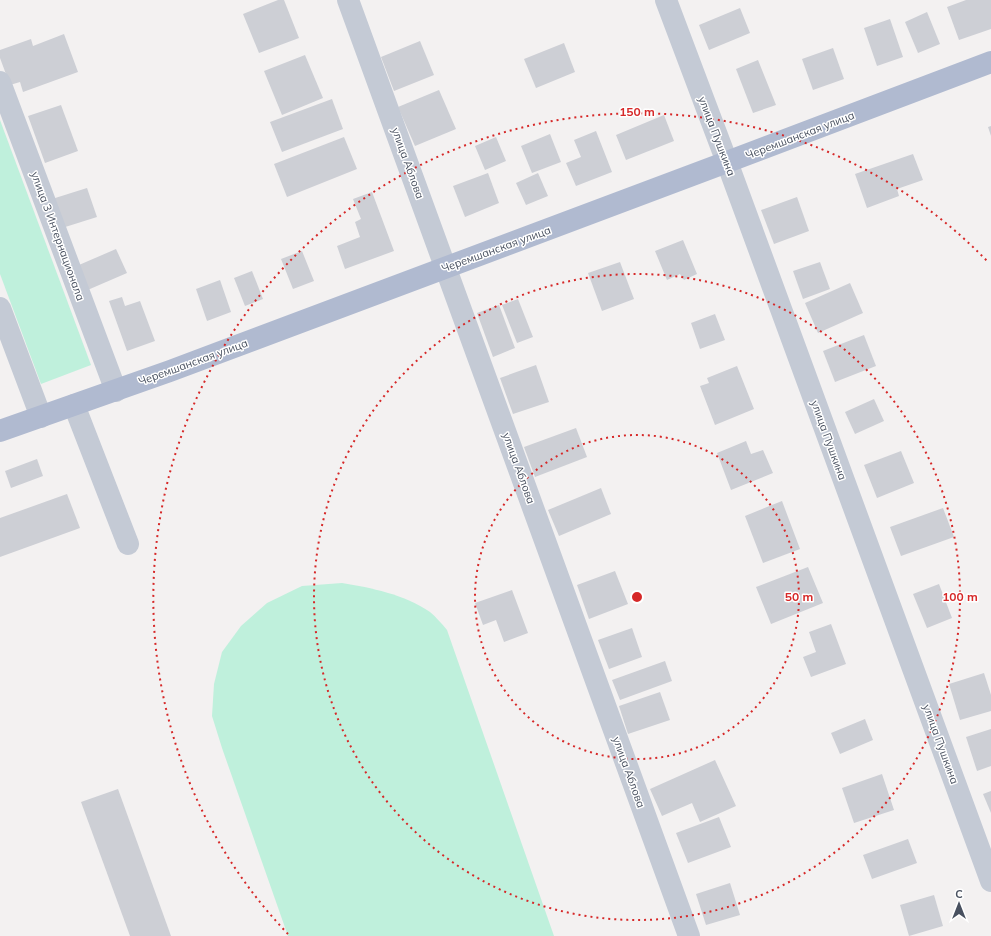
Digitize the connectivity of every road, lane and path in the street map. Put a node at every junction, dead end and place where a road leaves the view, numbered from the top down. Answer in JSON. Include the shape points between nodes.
{"nodes":[{"id":1,"x":348,"y":0,"type":"edge"},
{"id":2,"x":666,"y":0,"type":"edge"},
{"id":3,"x":991,"y":62,"type":"edge"},
{"id":4,"x":0,"y":82,"type":"edge"},
{"id":5,"x":727,"y":162,"type":"junction"},
{"id":6,"x":446,"y":267,"type":"junction"},
{"id":7,"x":0,"y":308,"type":"edge"},
{"id":8,"x":116,"y":391,"type":"junction"},
{"id":9,"x":74,"y":405,"type":"junction"},
{"id":10,"x":41,"y":417,"type":"junction"},
{"id":11,"x":0,"y":431,"type":"edge"},
{"id":12,"x":128,"y":544,"type":"dead end"},
{"id":13,"x":991,"y":881,"type":"edge"},
{"id":14,"x":689,"y":936,"type":"edge"}],
"edges":[{"from":1,"to":6,"type":"street","name":"улица Аблова"},
{"from":2,"to":5,"type":"street","name":"улица Пушкина"},
{"from":3,"to":5,"type":"main road","name":"Черемшанская улица"},
{"from":4,"to":8,"type":"street","name":"улица 3 Интернационала"},
{"from":5,"to":6,"type":"main road","name":"Черемшанская улица"},
{"from":5,"to":13,"type":"street","name":"улица Пушкина"},
{"from":6,"to":8,"type":"main road","name":"Черемшанская улица"},
{"from":6,"to":14,"type":"street","name":"улица Аблова"},
{"from":7,"to":10,"type":"street"},
{"from":8,"to":9,"type":"main road","name":"Черемшанская улица"},
{"from":9,"to":10,"type":"main road","name":"Черемшанская улица"},
{"from":9,"to":12,"type":"street"},
{"from":10,"to":11,"type":"main road","name":"Черемшанская улица"}]}
